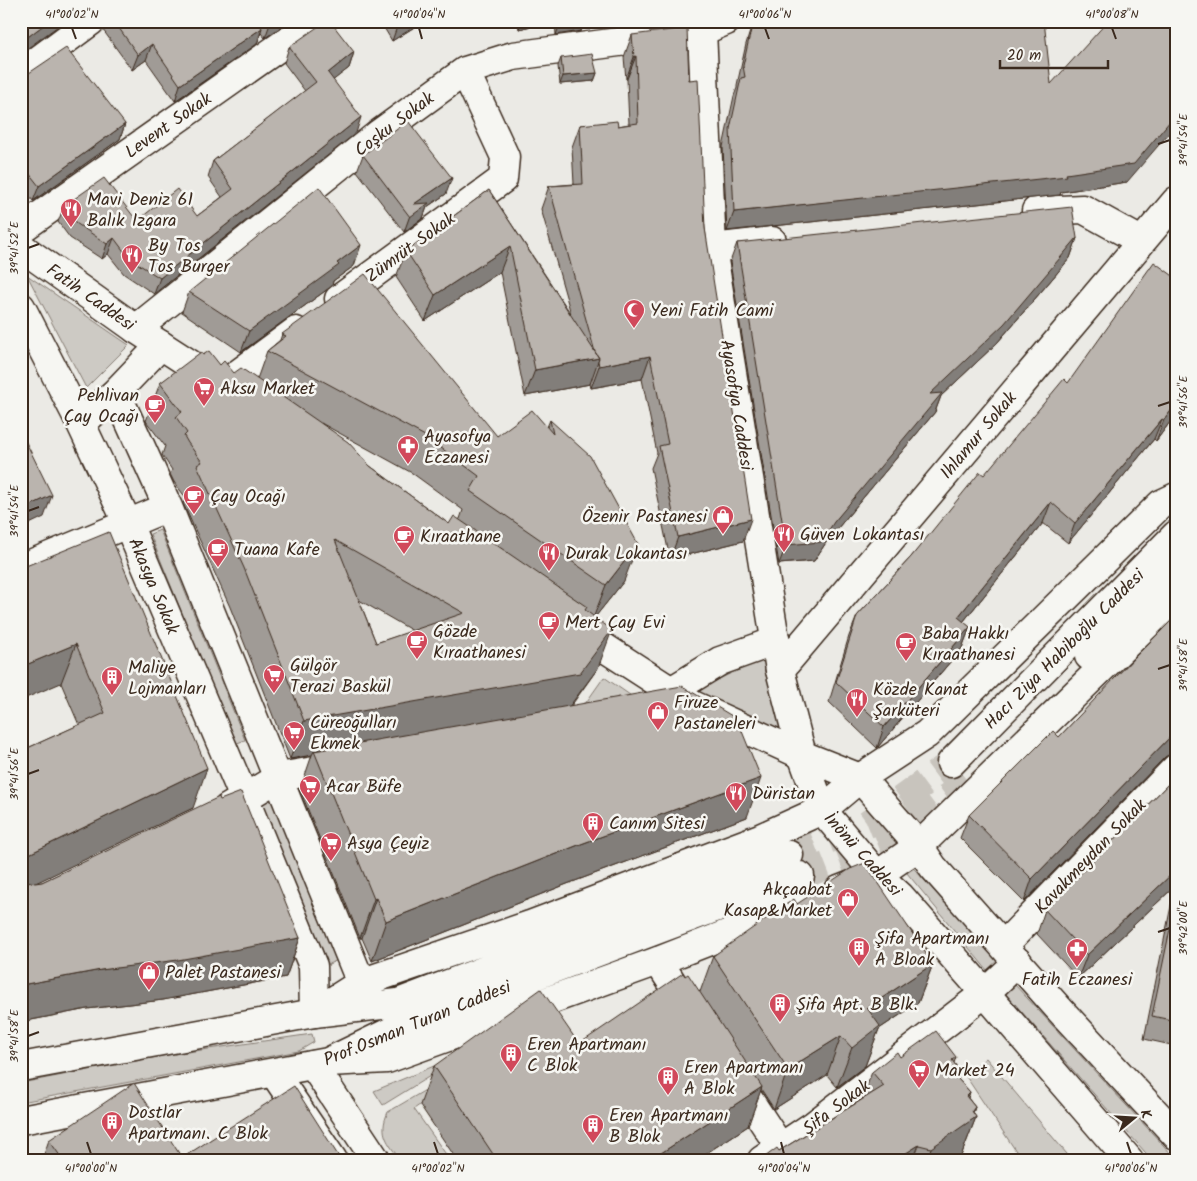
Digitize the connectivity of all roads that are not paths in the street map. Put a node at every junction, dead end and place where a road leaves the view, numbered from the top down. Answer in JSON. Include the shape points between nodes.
{"nodes":[{"id":1,"x":91,"y":21,"type":"edge"},
{"id":2,"x":316,"y":21,"type":"edge"},
{"id":3,"x":711,"y":25,"type":"edge"},
{"id":4,"x":464,"y":71,"type":"junction"},
{"id":5,"x":21,"y":73,"type":"edge"},
{"id":6,"x":1176,"y":201,"type":"edge"},
{"id":7,"x":1012,"y":214,"type":"edge"},
{"id":8,"x":21,"y":230,"type":"edge"},
{"id":9,"x":800,"y":238,"type":"edge"},
{"id":10,"x":1142,"y":241,"type":"junction"},
{"id":11,"x":21,"y":247,"type":"edge"},
{"id":12,"x":712,"y":248,"type":"junction"},
{"id":13,"x":21,"y":306,"type":"edge"},
{"id":14,"x":136,"y":329,"type":"junction"},
{"id":15,"x":161,"y":345,"type":"junction"},
{"id":16,"x":223,"y":385,"type":"junction"},
{"id":17,"x":116,"y":392,"type":"junction"},
{"id":18,"x":248,"y":402,"type":"edge"},
{"id":19,"x":81,"y":424,"type":"junction"},
{"id":20,"x":1176,"y":497,"type":"edge"},
{"id":21,"x":168,"y":506,"type":"junction"},
{"id":22,"x":128,"y":524,"type":"junction"},
{"id":23,"x":1176,"y":535,"type":"edge"},
{"id":24,"x":1176,"y":565,"type":"edge"},
{"id":25,"x":21,"y":568,"type":"edge"},
{"id":26,"x":1176,"y":596,"type":"edge"},
{"id":27,"x":551,"y":612,"type":"edge"},
{"id":28,"x":776,"y":641,"type":"junction"},
{"id":29,"x":780,"y":670,"type":"junction"},
{"id":30,"x":673,"y":703,"type":"junction"},
{"id":31,"x":802,"y":755,"type":"junction"},
{"id":32,"x":364,"y":762,"type":"edge"},
{"id":33,"x":1176,"y":768,"type":"edge"},
{"id":34,"x":280,"y":777,"type":"junction"},
{"id":35,"x":860,"y":778,"type":"junction"},
{"id":36,"x":245,"y":800,"type":"junction"},
{"id":37,"x":822,"y":810,"type":"junction"},
{"id":38,"x":205,"y":819,"type":"edge"},
{"id":39,"x":919,"y":846,"type":"junction"},
{"id":40,"x":877,"y":875,"type":"junction"},
{"id":41,"x":1011,"y":954,"type":"junction"},
{"id":42,"x":658,"y":961,"type":"junction"},
{"id":43,"x":361,"y":983,"type":"junction"},
{"id":44,"x":985,"y":993,"type":"junction"},
{"id":45,"x":314,"y":1014,"type":"junction"},
{"id":46,"x":704,"y":1032,"type":"edge"},
{"id":47,"x":721,"y":1057,"type":"edge"},
{"id":48,"x":321,"y":1064,"type":"junction"},
{"id":49,"x":21,"y":1067,"type":"edge"},
{"id":50,"x":274,"y":1073,"type":"junction"},
{"id":51,"x":21,"y":1120,"type":"edge"},
{"id":52,"x":1176,"y":1135,"type":"edge"},
{"id":53,"x":771,"y":1154,"type":"edge"},
{"id":54,"x":333,"y":1160,"type":"edge"},
{"id":55,"x":376,"y":1160,"type":"edge"},
{"id":56,"x":1129,"y":1160,"type":"edge"}],
"edges":[{"from":1,"to":5,"type":"street"},
{"from":2,"to":8,"type":"street","name":"Levent Sokak"},
{"from":3,"to":4,"type":"street","name":"Coşku Sokak","via":[[513,56]]},
{"from":3,"to":12,"type":"street","name":"Ayasofya Caddesi"},
{"from":4,"to":14,"type":"street","name":"Coşku Sokak","via":[[380,133]]},
{"from":4,"to":16,"type":"street","name":"Zümrüt Sokak","via":[[505,157],[503,179]]},
{"from":6,"to":10,"type":"street","name":"Ihlamur Sokak"},
{"from":7,"to":10,"type":"street","via":[[1083,208]]},
{"from":9,"to":12,"type":"street"},
{"from":10,"to":29,"type":"street","name":"Ihlamur Sokak"},
{"from":11,"to":14,"type":"street","name":"Fatih Caddesi"},
{"from":12,"to":28,"type":"street","name":"Ayasofya Caddesi"},
{"from":13,"to":19,"type":"street","name":"Akasya Sokak"},
{"from":14,"to":15,"type":"street","name":"Fatih Caddesi"},
{"from":15,"to":16,"type":"street","name":"Fatih Caddesi"},
{"from":15,"to":17,"type":"street"},
{"from":16,"to":18,"type":"street","name":"Fatih Caddesi"},
{"from":17,"to":19,"type":"street"},
{"from":17,"to":21,"type":"street"},
{"from":19,"to":22,"type":"street","name":"Akasya Sokak"},
{"from":20,"to":35,"type":"street","via":[[1161,504],[927,734]]},
{"from":21,"to":22,"type":"street"},
{"from":21,"to":34,"type":"street"},
{"from":22,"to":25,"type":"street"},
{"from":22,"to":36,"type":"street","name":"Akasya Sokak"},
{"from":23,"to":24,"type":"street","name":"Hacı Ziya Habiboğlu Caddesi","via":[[960,772]]},
{"from":26,"to":39,"type":"street"},
{"from":27,"to":30,"type":"street"},
{"from":28,"to":29,"type":"street","name":"Ayasofya Caddesi"},
{"from":28,"to":30,"type":"street","via":[[720,661]]},
{"from":29,"to":31,"type":"street","name":"Ayasofya Caddesi"},
{"from":30,"to":31,"type":"street"},
{"from":31,"to":35,"type":"street"},
{"from":31,"to":37,"type":"street","name":"İnönü Caddesi"},
{"from":32,"to":34,"type":"street"},
{"from":33,"to":41,"type":"street","name":"Kavakmeydan Sokak"},
{"from":34,"to":36,"type":"street"},
{"from":34,"to":43,"type":"street"},
{"from":35,"to":37,"type":"street"},
{"from":35,"to":39,"type":"street"},
{"from":36,"to":38,"type":"street"},
{"from":36,"to":45,"type":"street","name":"Akasya Sokak","via":[[313,966]]},
{"from":37,"to":40,"type":"street","name":"İnönü Caddesi"},
{"from":37,"to":43,"type":"street","via":[[760,838],[530,925]]},
{"from":39,"to":40,"type":"street"},
{"from":39,"to":41,"type":"street","via":[[933,867]]},
{"from":40,"to":42,"type":"street"},
{"from":40,"to":44,"type":"street","name":"İnönü Caddesi","via":[[900,896]]},
{"from":41,"to":44,"type":"street"},
{"from":41,"to":52,"type":"street"},
{"from":42,"to":46,"type":"street"},
{"from":42,"to":48,"type":"street","via":[[387,1059]]},
{"from":43,"to":45,"type":"street"},
{"from":44,"to":53,"type":"street","name":"Şifa Sokak","via":[[814,1125]]},
{"from":44,"to":56,"type":"street","name":"İnönü Caddesi"},
{"from":45,"to":48,"type":"street","name":"Prof.Osman Turan Caddesi","via":[[398,1003],[794,866],[406,1024]]},
{"from":45,"to":49,"type":"street","name":"Prof.Osman Turan Caddesi"},
{"from":47,"to":53,"type":"street","name":"Şifa Sokak"},
{"from":48,"to":50,"type":"street","name":"Prof.Osman Turan Caddesi"},
{"from":48,"to":55,"type":"street"},
{"from":50,"to":51,"type":"street","name":"Prof.Osman Turan Caddesi"},
{"from":50,"to":54,"type":"street"}]}
